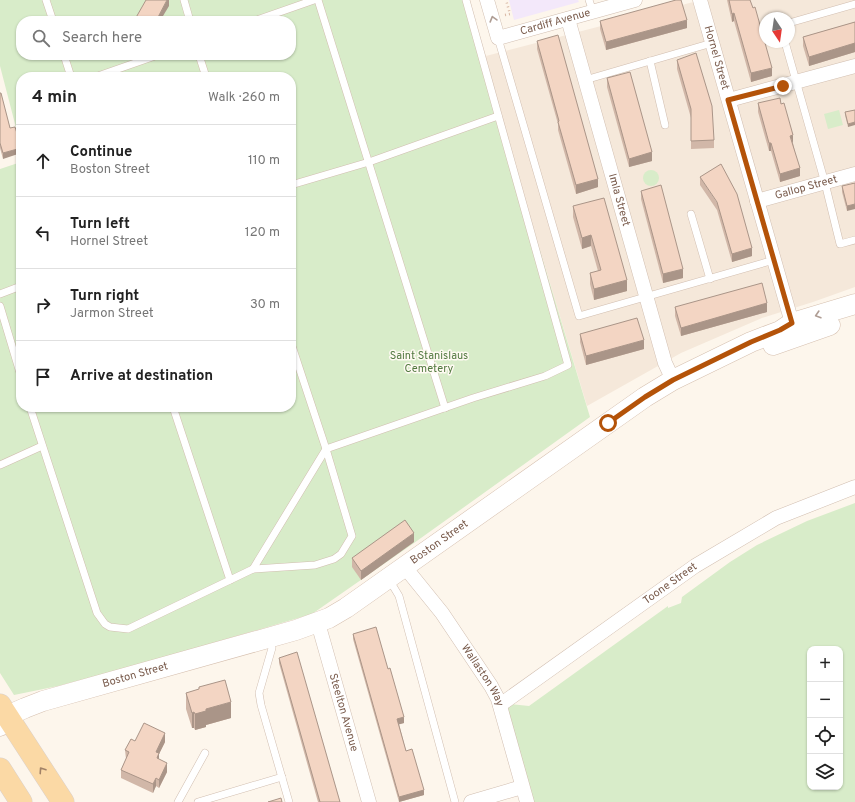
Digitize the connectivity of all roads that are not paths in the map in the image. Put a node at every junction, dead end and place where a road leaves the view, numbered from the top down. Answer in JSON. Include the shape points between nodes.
{"nodes":[{"id":1,"x":46,"y":0,"type":"edge"},
{"id":2,"x":184,"y":0,"type":"edge"},
{"id":3,"x":314,"y":0,"type":"edge"},
{"id":4,"x":318,"y":0,"type":"edge"},
{"id":5,"x":466,"y":0,"type":"edge"},
{"id":6,"x":487,"y":0,"type":"edge"},
{"id":7,"x":636,"y":0,"type":"edge"},
{"id":8,"x":700,"y":0,"type":"edge"},
{"id":9,"x":855,"y":4,"type":"edge"},
{"id":10,"x":591,"y":6,"type":"edge"},
{"id":11,"x":51,"y":16,"type":"edge"},
{"id":12,"x":189,"y":16,"type":"edge"},
{"id":13,"x":268,"y":16,"type":"edge"},
{"id":14,"x":568,"y":19,"type":"junction"},
{"id":15,"x":795,"y":21,"type":"edge"},
{"id":16,"x":498,"y":38,"type":"junction"},
{"id":17,"x":712,"y":43,"type":"junction"},
{"id":18,"x":787,"y":48,"type":"edge"},
{"id":19,"x":66,"y":60,"type":"edge"},
{"id":20,"x":144,"y":60,"type":"edge"},
{"id":21,"x":201,"y":60,"type":"edge"},
{"id":22,"x":650,"y":61,"type":"junction"},
{"id":23,"x":855,"y":66,"type":"edge"},
{"id":24,"x":69,"y":72,"type":"edge"},
{"id":25,"x":109,"y":72,"type":"edge"},
{"id":26,"x":204,"y":72,"type":"edge"},
{"id":27,"x":585,"y":80,"type":"junction"},
{"id":28,"x":796,"y":82,"type":"junction"},
{"id":29,"x":728,"y":100,"type":"junction"},
{"id":30,"x":498,"y":116,"type":"junction"},
{"id":31,"x":665,"y":125,"type":"dead end"},
{"id":32,"x":369,"y":162,"type":"junction"},
{"id":33,"x":855,"y":174,"type":"edge"},
{"id":34,"x":825,"y":183,"type":"junction"},
{"id":35,"x":296,"y":184,"type":"edge"},
{"id":36,"x":758,"y":201,"type":"junction"},
{"id":37,"x":691,"y":214,"type":"dead end"},
{"id":38,"x":855,"y":240,"type":"edge"},
{"id":39,"x":774,"y":260,"type":"junction"},
{"id":40,"x":710,"y":279,"type":"junction"},
{"id":41,"x":16,"y":288,"type":"edge"},
{"id":42,"x":0,"y":294,"type":"edge"},
{"id":43,"x":647,"y":298,"type":"junction"},
{"id":44,"x":855,"y":304,"type":"edge"},
{"id":45,"x":0,"y":306,"type":"edge"},
{"id":46,"x":855,"y":318,"type":"edge"},
{"id":47,"x":792,"y":323,"type":"junction"},
{"id":48,"x":296,"y":358,"type":"edge"},
{"id":49,"x":16,"y":359,"type":"edge"},
{"id":50,"x":673,"y":380,"type":"junction"},
{"id":51,"x":445,"y":408,"type":"junction"},
{"id":52,"x":32,"y":412,"type":"edge"},
{"id":53,"x":175,"y":412,"type":"edge"},
{"id":54,"x":42,"y":446,"type":"junction"},
{"id":55,"x":326,"y":449,"type":"junction"},
{"id":56,"x":0,"y":465,"type":"edge"},
{"id":57,"x":855,"y":487,"type":"edge"},
{"id":58,"x":524,"y":488,"type":"junction"},
{"id":59,"x":253,"y":569,"type":"junction"},
{"id":60,"x":407,"y":570,"type":"junction"},
{"id":61,"x":230,"y":580,"type":"junction"},
{"id":62,"x":393,"y":586,"type":"junction"},
{"id":63,"x":319,"y":627,"type":"junction"},
{"id":64,"x":272,"y":648,"type":"junction"},
{"id":65,"x":500,"y":705,"type":"junction"},
{"id":66,"x":4,"y":722,"type":"edge"},
{"id":67,"x":205,"y":753,"type":"dead end"},
{"id":68,"x":0,"y":769,"type":"edge"},
{"id":69,"x":282,"y":777,"type":"junction"},
{"id":70,"x":522,"y":787,"type":"junction"},
{"id":71,"x":21,"y":802,"type":"edge"},
{"id":72,"x":63,"y":802,"type":"edge"},
{"id":73,"x":178,"y":802,"type":"edge"},
{"id":74,"x":198,"y":802,"type":"edge"},
{"id":75,"x":289,"y":802,"type":"edge"},
{"id":76,"x":369,"y":802,"type":"edge"},
{"id":77,"x":455,"y":802,"type":"edge"},
{"id":78,"x":471,"y":802,"type":"edge"},
{"id":79,"x":527,"y":802,"type":"edge"}],
"edges":[{"from":1,"to":11,"type":"lane"},
{"from":2,"to":12,"type":"lane"},
{"from":3,"to":13,"type":"lane"},
{"from":4,"to":32,"type":"lane"},
{"from":5,"to":30,"type":"lane"},
{"from":16,"to":6,"type":"street","one_way":true},
{"from":7,"to":10,"type":"street","name":"Cardiff Avenue"},
{"from":8,"to":17,"type":"street","name":"Hornel Street"},
{"from":9,"to":15,"type":"lane"},
{"from":10,"to":14,"type":"street","name":"Cardiff Avenue"},
{"from":14,"to":16,"type":"street","name":"Cardiff Avenue"},
{"from":14,"to":27,"type":"street","name":"Imla Street"},
{"from":16,"to":43,"type":"lane","via":[[579,316]]},
{"from":17,"to":22,"type":"lane"},
{"from":17,"to":29,"type":"street","name":"Hornel Street"},
{"from":18,"to":28,"type":"lane"},
{"from":19,"to":24,"type":"lane"},
{"from":20,"to":25,"type":"lane"},
{"from":21,"to":26,"type":"lane"},
{"from":22,"to":27,"type":"lane"},
{"from":22,"to":31,"type":"lane"},
{"from":23,"to":28,"type":"street"},
{"from":27,"to":43,"type":"street","name":"Imla Street"},
{"from":28,"to":29,"type":"street"},
{"from":28,"to":34,"type":"lane"},
{"from":29,"to":36,"type":"street","name":"Hornel Street"},
{"from":30,"to":32,"type":"lane"},
{"from":30,"to":51,"type":"lane","via":[[568,365],[545,376]]},
{"from":32,"to":35,"type":"lane"},
{"from":32,"to":51,"type":"lane"},
{"from":33,"to":34,"type":"street","name":"Gallop Street"},
{"from":34,"to":36,"type":"street","name":"Gallop Street"},
{"from":34,"to":38,"type":"lane","via":[[840,244]]},
{"from":36,"to":39,"type":"street","name":"Hornel Street"},
{"from":37,"to":40,"type":"lane"},
{"from":39,"to":40,"type":"lane"},
{"from":39,"to":47,"type":"street","name":"Hornel Street"},
{"from":40,"to":43,"type":"lane"},
{"from":41,"to":42,"type":"lane"},
{"from":43,"to":50,"type":"street","name":"Imla Street","via":[[665,363]]},
{"from":44,"to":47,"type":"main road","name":"Boston Street","one_way":true},
{"from":45,"to":49,"type":"lane"},
{"from":46,"to":58,"type":"main road","name":"Boston Street","via":[[766,347],[714,370],[649,406]]},
{"from":47,"to":50,"type":"main road","name":"Boston Street"},
{"from":48,"to":55,"type":"lane"},
{"from":50,"to":58,"type":"main road","name":"Boston Street","via":[[645,397]]},
{"from":51,"to":55,"type":"lane"},
{"from":52,"to":54,"type":"lane"},
{"from":53,"to":61,"type":"lane"},
{"from":54,"to":56,"type":"lane"},
{"from":54,"to":61,"type":"lane","via":[[98,613],[105,624],[128,629]]},
{"from":55,"to":59,"type":"lane"},
{"from":55,"to":59,"type":"lane","via":[[352,536],[341,554],[334,559],[315,565]]},
{"from":57,"to":65,"type":"street","name":"Toone Street","via":[[776,518],[695,566]]},
{"from":58,"to":60,"type":"main road","name":"Boston Street"},
{"from":59,"to":61,"type":"lane"},
{"from":60,"to":62,"type":"main road","name":"Boston Street"},
{"from":60,"to":63,"type":"main road","name":"Boston Street"},
{"from":60,"to":65,"type":"street","name":"Wallaston Way","via":[[442,613],[491,686]]},
{"from":62,"to":63,"type":"main road","name":"Boston Street","via":[[350,616]]},
{"from":62,"to":77,"type":"lane","via":[[399,596]]},
{"from":63,"to":64,"type":"main road","name":"Boston Street"},
{"from":63,"to":66,"type":"main road","name":"Boston Street","via":[[296,630],[43,701],[24,708]]},
{"from":63,"to":76,"type":"street","name":"Steelton Avenue"},
{"from":64,"to":66,"type":"main road","name":"Boston Street","via":[[30,719]]},
{"from":64,"to":69,"type":"lane","via":[[259,693]]},
{"from":65,"to":70,"type":"street","name":"Wallaston Way"},
{"from":72,"to":66,"type":"main road","one_way":true},
{"from":67,"to":73,"type":"lane"},
{"from":68,"to":71,"type":"main road"},
{"from":69,"to":74,"type":"lane"},
{"from":69,"to":75,"type":"lane"},
{"from":70,"to":78,"type":"street"},
{"from":70,"to":79,"type":"street","name":"Wallaston Way"}]}
